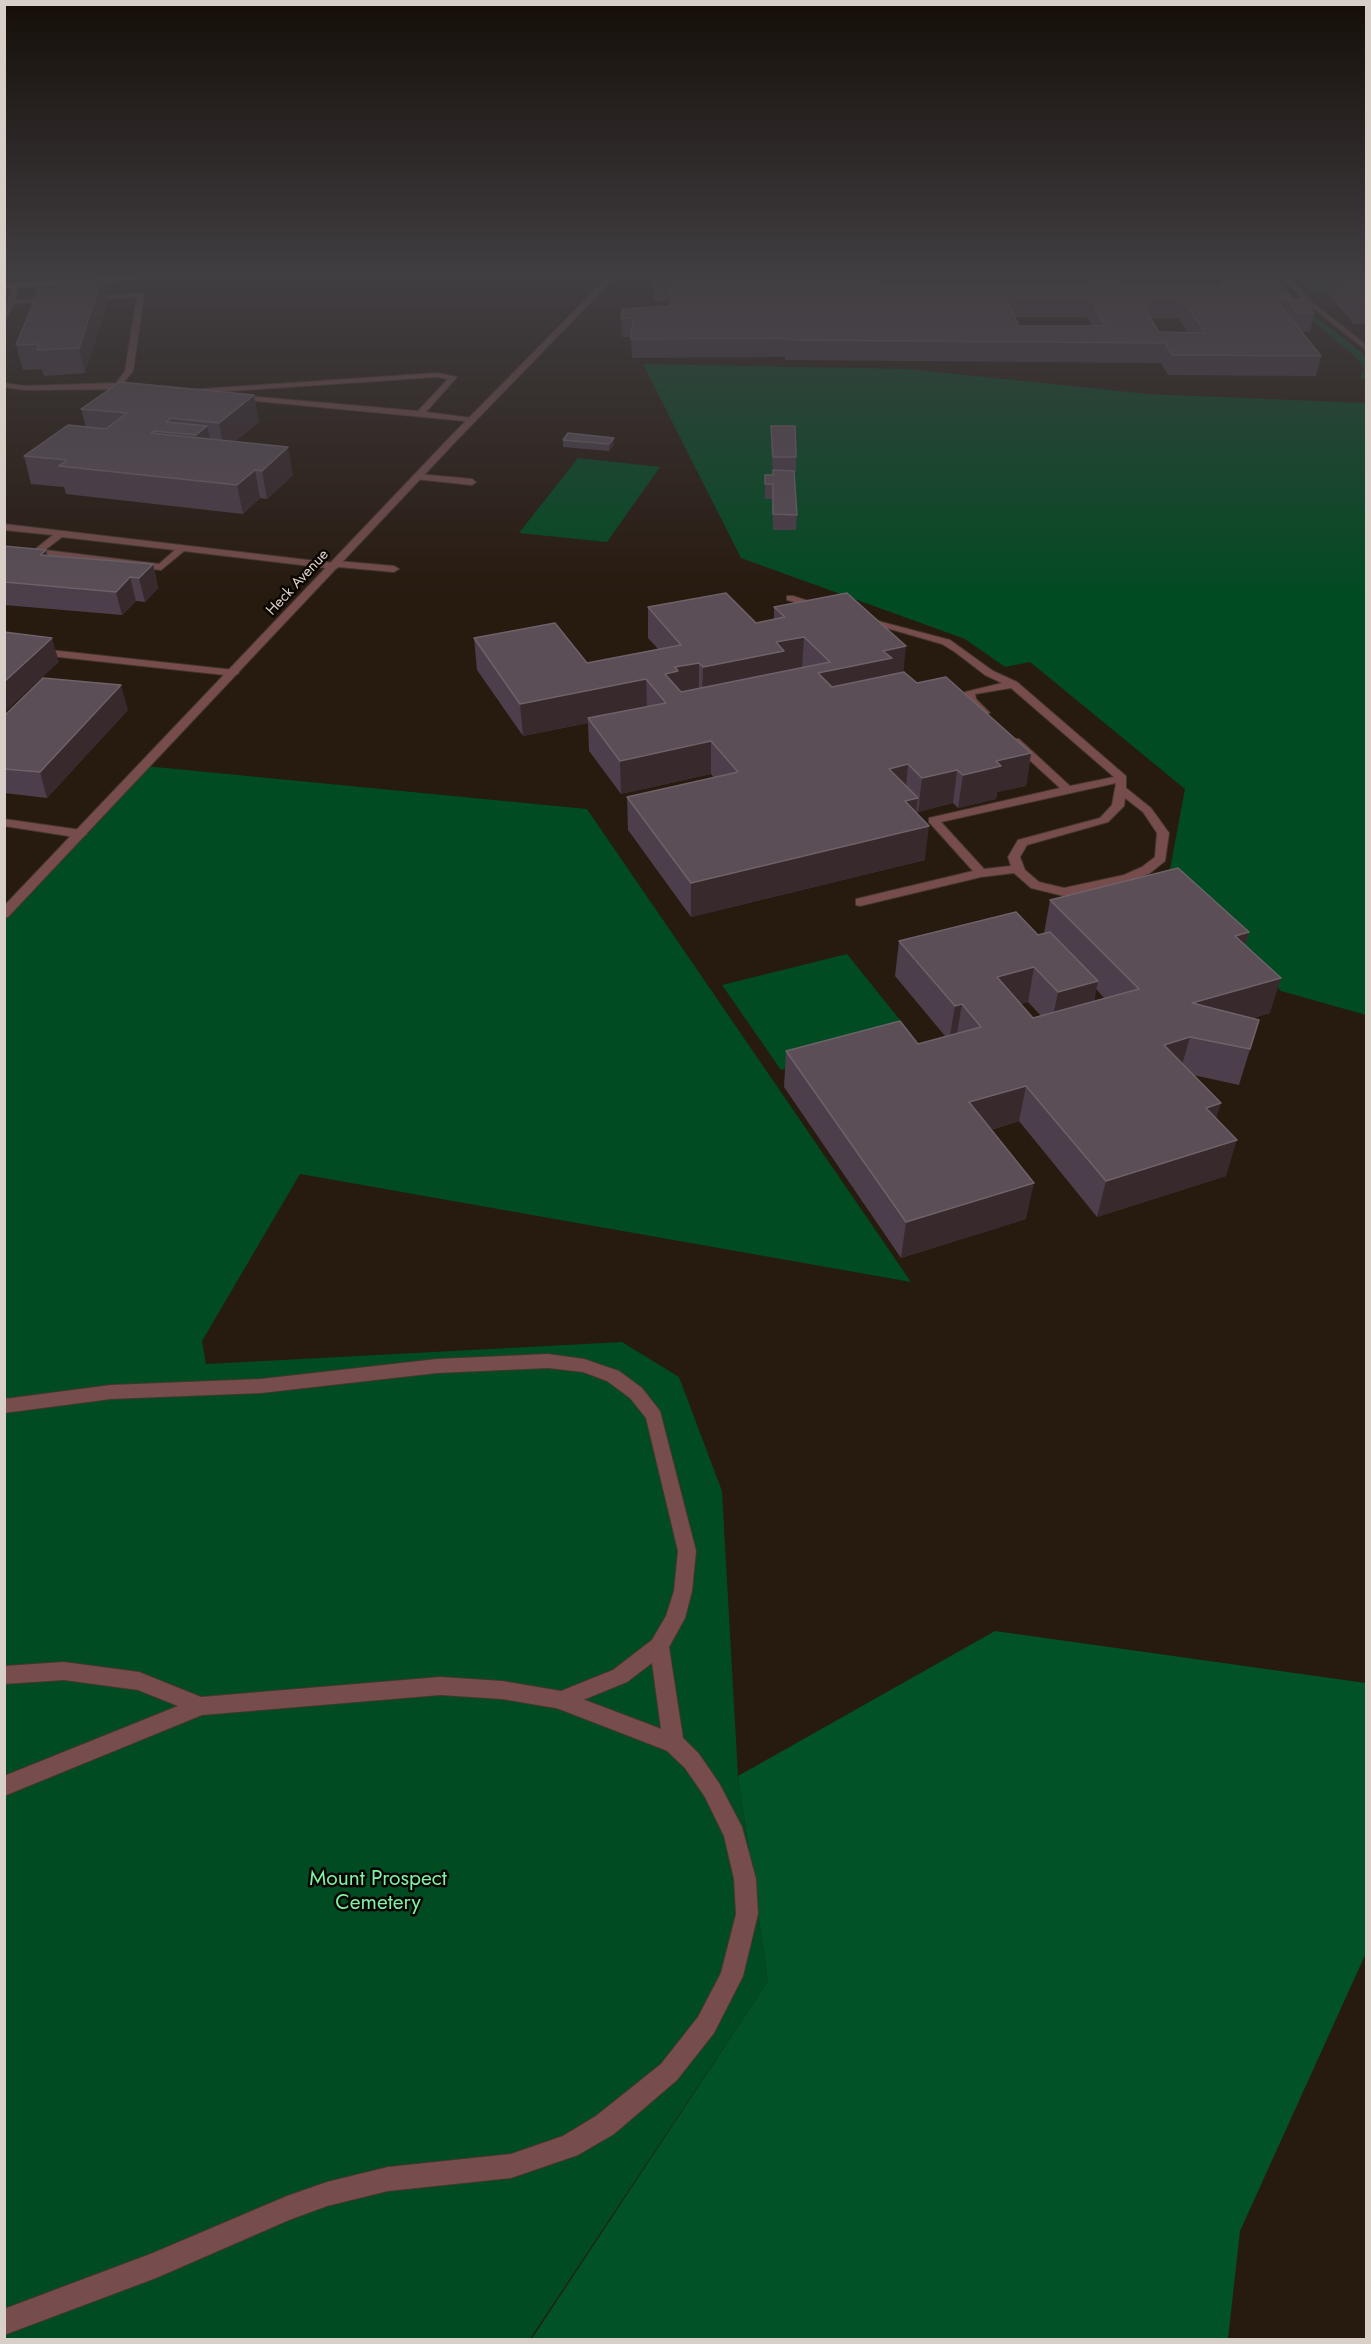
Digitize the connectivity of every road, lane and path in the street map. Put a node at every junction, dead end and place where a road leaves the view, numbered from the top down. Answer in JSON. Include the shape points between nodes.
{"nodes":[{"id":1,"x":314,"y":383,"type":"edge"},
{"id":2,"x":447,"y":383,"type":"edge"},
{"id":3,"x":508,"y":383,"type":"edge"},
{"id":4,"x":4,"y":385,"type":"edge"},
{"id":5,"x":118,"y":385,"type":"joint"},
{"id":6,"x":149,"y":388,"type":"edge"},
{"id":7,"x":178,"y":392,"type":"edge"},
{"id":8,"x":187,"y":392,"type":"junction"},
{"id":9,"x":420,"y":414,"type":"junction"},
{"id":10,"x":472,"y":420,"type":"junction"},
{"id":11,"x":418,"y":477,"type":"junction"},
{"id":12,"x":472,"y":482,"type":"dead end"},
{"id":13,"x":4,"y":527,"type":"edge"},
{"id":14,"x":60,"y":534,"type":"junction"},
{"id":15,"x":183,"y":548,"type":"junction"},
{"id":16,"x":336,"y":565,"type":"junction"},
{"id":17,"x":394,"y":569,"type":"dead end"},
{"id":18,"x":790,"y":598,"type":"dead end"},
{"id":19,"x":4,"y":648,"type":"edge"},
{"id":20,"x":234,"y":673,"type":"junction"},
{"id":21,"x":1013,"y":684,"type":"junction"},
{"id":22,"x":1121,"y":784,"type":"junction"},
{"id":23,"x":1068,"y":790,"type":"junction"},
{"id":24,"x":4,"y":822,"type":"edge"},
{"id":25,"x":81,"y":834,"type":"junction"},
{"id":26,"x":1017,"y":869,"type":"junction"},
{"id":27,"x":981,"y":873,"type":"junction"},
{"id":28,"x":860,"y":902,"type":"dead end"},
{"id":29,"x":4,"y":914,"type":"edge"},
{"id":30,"x":4,"y":1406,"type":"edge"},
{"id":31,"x":659,"y":1646,"type":"junction"},
{"id":32,"x":4,"y":1675,"type":"edge"},
{"id":33,"x":561,"y":1700,"type":"junction"},
{"id":34,"x":201,"y":1706,"type":"junction"},
{"id":35,"x":673,"y":1743,"type":"junction"},
{"id":36,"x":4,"y":1786,"type":"edge"},
{"id":37,"x":4,"y":2322,"type":"edge"}],
"edges":[{"from":1,"to":8,"type":"street"},
{"from":2,"to":9,"type":"street"},
{"from":3,"to":10,"type":"street","name":"Heck Avenue"},
{"from":4,"to":5,"type":"street"},
{"from":5,"to":6,"type":"street"},
{"from":7,"to":8,"type":"street"},
{"from":8,"to":9,"type":"street"},
{"from":9,"to":10,"type":"street"},
{"from":10,"to":11,"type":"street","name":"Heck Avenue"},
{"from":11,"to":12,"type":"street"},
{"from":11,"to":16,"type":"street","name":"Heck Avenue"},
{"from":13,"to":14,"type":"street"},
{"from":14,"to":15,"type":"street"},
{"from":14,"to":15,"type":"street","via":[[37,552],[161,567]]},
{"from":15,"to":16,"type":"street"},
{"from":16,"to":17,"type":"street"},
{"from":16,"to":20,"type":"street","name":"Heck Avenue"},
{"from":18,"to":21,"type":"street","via":[[946,642],[989,673]]},
{"from":19,"to":20,"type":"street"},
{"from":20,"to":25,"type":"street","name":"Heck Avenue"},
{"from":21,"to":22,"type":"street"},
{"from":21,"to":23,"type":"street","via":[[970,692],[971,700]]},
{"from":22,"to":23,"type":"street"},
{"from":22,"to":26,"type":"street","via":[[1118,806],[1104,820],[1022,843],[1014,857]]},
{"from":22,"to":26,"type":"street","via":[[1163,833],[1161,858],[1128,878],[1065,892],[1035,885]]},
{"from":23,"to":27,"type":"street","via":[[933,820]]},
{"from":24,"to":25,"type":"street"},
{"from":25,"to":29,"type":"street","name":"Heck Avenue"},
{"from":26,"to":27,"type":"street"},
{"from":27,"to":28,"type":"street"},
{"from":30,"to":31,"type":"street","via":[[111,1392],[261,1386],[448,1365],[548,1361],[584,1366],[613,1376],[636,1393],[654,1416],[687,1551],[683,1591],[675,1618]]},
{"from":31,"to":33,"type":"street","via":[[620,1676]]},
{"from":31,"to":35,"type":"street"},
{"from":32,"to":34,"type":"street","via":[[64,1671],[128,1679]]},
{"from":33,"to":34,"type":"street","via":[[502,1690],[441,1686]]},
{"from":33,"to":35,"type":"street"},
{"from":34,"to":36,"type":"street"},
{"from":35,"to":37,"type":"street","via":[[692,1761],[712,1790],[734,1834],[745,1879],[747,1914],[732,1976],[706,2025],[669,2072],[605,2125],[569,2146],[511,2166],[388,2179],[327,2194],[156,2265]]}]}
